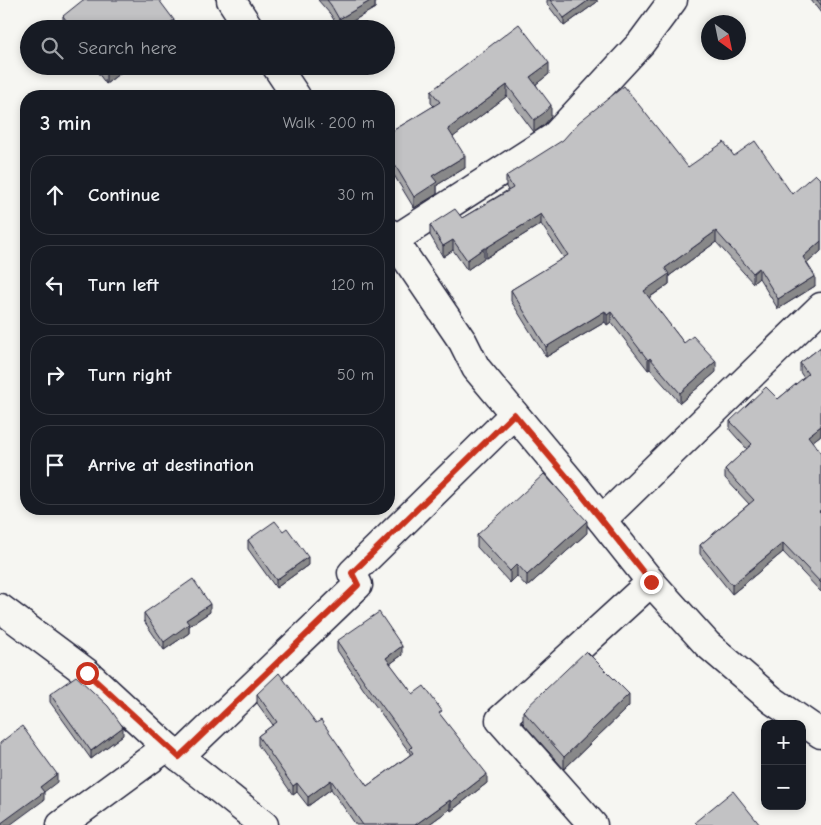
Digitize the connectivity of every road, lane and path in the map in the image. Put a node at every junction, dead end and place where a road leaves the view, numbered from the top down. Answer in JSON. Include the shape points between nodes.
{"nodes":[{"id":1,"x":231,"y":0,"type":"edge"},
{"id":2,"x":673,"y":0,"type":"edge"},
{"id":3,"x":244,"y":20,"type":"edge"},
{"id":4,"x":282,"y":75,"type":"edge"},
{"id":5,"x":292,"y":90,"type":"edge"},
{"id":6,"x":395,"y":234,"type":"edge"},
{"id":7,"x":395,"y":242,"type":"edge"},
{"id":8,"x":821,"y":308,"type":"edge"},
{"id":9,"x":514,"y":414,"type":"junction"},
{"id":10,"x":602,"y":520,"type":"junction"},
{"id":11,"x":651,"y":582,"type":"junction"},
{"id":12,"x":0,"y":608,"type":"edge"},
{"id":13,"x":821,"y":734,"type":"edge"},
{"id":14,"x":173,"y":752,"type":"junction"},
{"id":15,"x":61,"y":825,"type":"edge"},
{"id":16,"x":264,"y":825,"type":"edge"},
{"id":17,"x":593,"y":825,"type":"edge"}],
"edges":[{"from":1,"to":3,"type":"street"},
{"from":2,"to":6,"type":"street","via":[[642,43],[554,137]]},
{"from":4,"to":5,"type":"street"},
{"from":7,"to":9,"type":"street","via":[[463,342],[476,368]]},
{"from":8,"to":10,"type":"street"},
{"from":9,"to":10,"type":"street"},
{"from":9,"to":14,"type":"street","via":[[352,573],[358,585]]},
{"from":10,"to":11,"type":"street"},
{"from":11,"to":13,"type":"street","via":[[706,644],[772,700]]},
{"from":11,"to":17,"type":"street","via":[[500,720]]},
{"from":12,"to":14,"type":"street","via":[[87,673]]},
{"from":14,"to":15,"type":"street"},
{"from":14,"to":16,"type":"street"}]}
